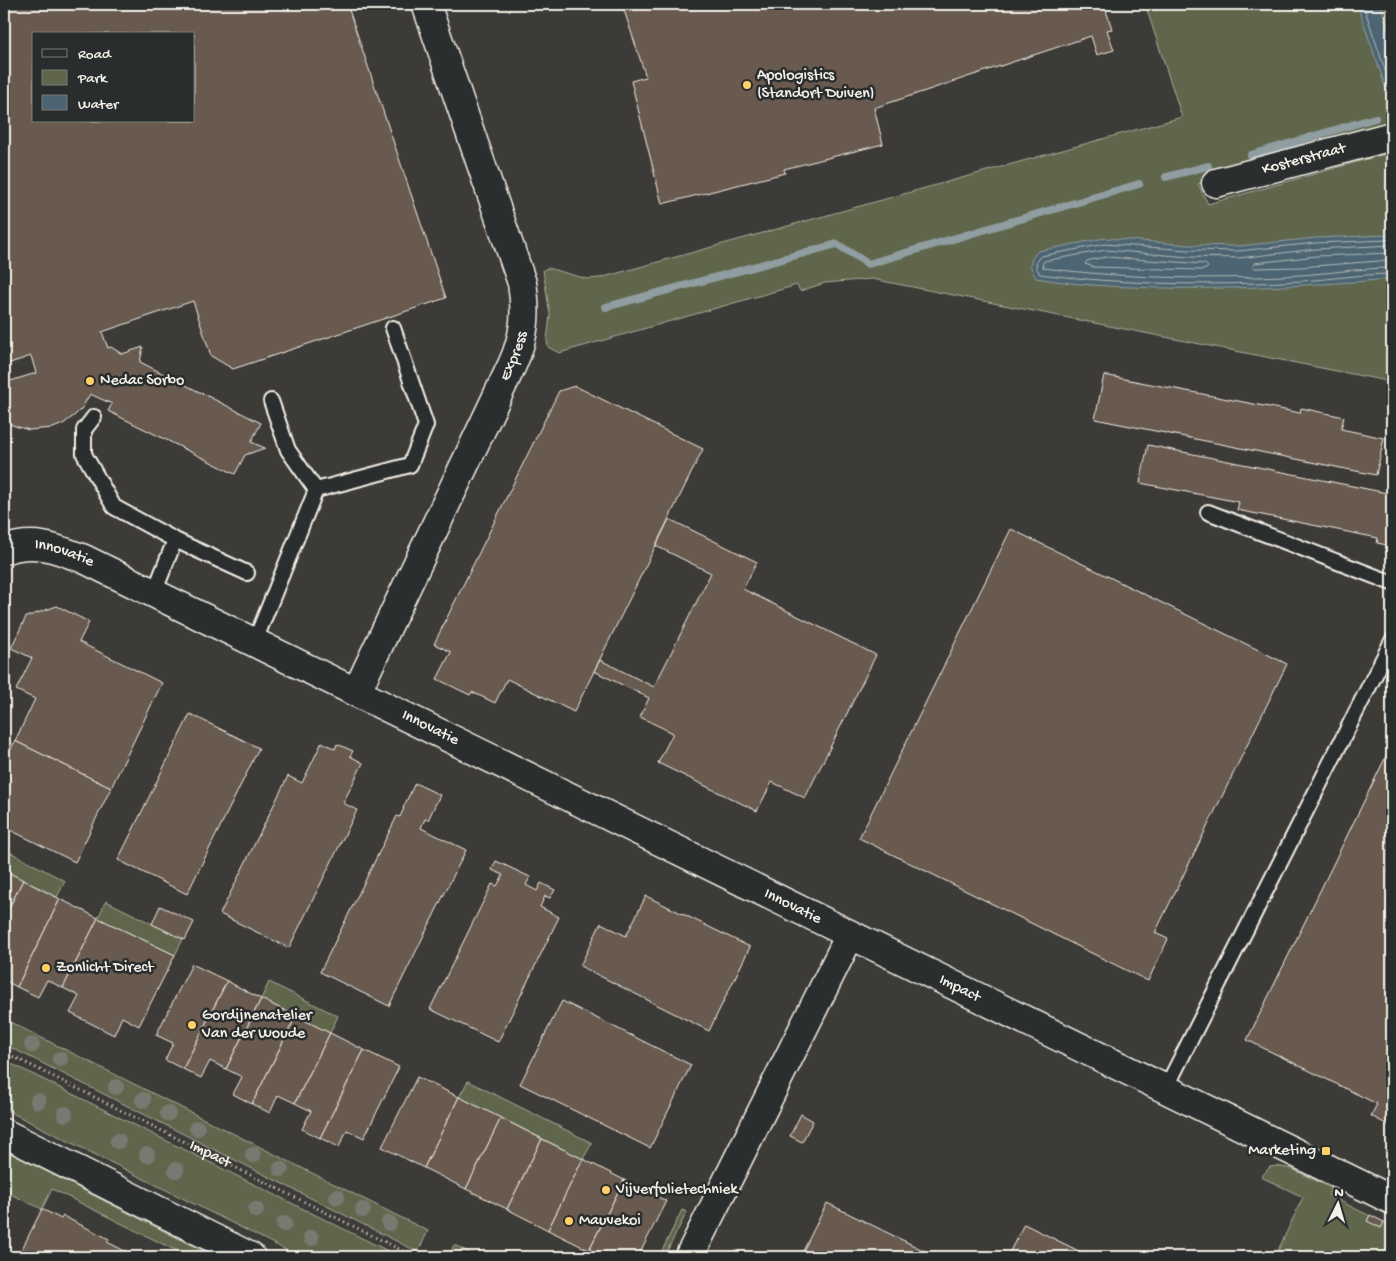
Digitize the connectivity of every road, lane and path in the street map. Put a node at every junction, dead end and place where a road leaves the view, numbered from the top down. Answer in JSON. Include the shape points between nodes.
{"nodes":[{"id":1,"x":426,"y":4,"type":"edge"},
{"id":2,"x":1392,"y":136,"type":"edge"},
{"id":3,"x":1216,"y":183,"type":"dead end"},
{"id":4,"x":393,"y":328,"type":"dead end"},
{"id":5,"x":271,"y":401,"type":"dead end"},
{"id":6,"x":94,"y":417,"type":"dead end"},
{"id":7,"x":316,"y":490,"type":"junction"},
{"id":8,"x":1208,"y":512,"type":"dead end"},
{"id":9,"x":176,"y":540,"type":"junction"},
{"id":10,"x":4,"y":550,"type":"edge"},
{"id":11,"x":247,"y":573,"type":"dead end"},
{"id":12,"x":1392,"y":583,"type":"edge"},
{"id":13,"x":154,"y":593,"type":"junction"},
{"id":14,"x":254,"y":641,"type":"junction"},
{"id":15,"x":1392,"y":641,"type":"edge"},
{"id":16,"x":357,"y":691,"type":"junction"},
{"id":17,"x":850,"y":935,"type":"junction"},
{"id":18,"x":4,"y":1052,"type":"edge"},
{"id":19,"x":1165,"y":1090,"type":"junction"},
{"id":20,"x":4,"y":1133,"type":"edge"},
{"id":21,"x":1392,"y":1200,"type":"edge"},
{"id":22,"x":251,"y":1257,"type":"edge"},
{"id":23,"x":416,"y":1257,"type":"edge"},
{"id":24,"x":689,"y":1257,"type":"edge"}],
"edges":[{"from":1,"to":16,"type":"street","name":"Express","via":[[522,283],[524,327],[521,345],[512,365]]},
{"from":2,"to":3,"type":"street","name":"Kosterstraat"},
{"from":4,"to":7,"type":"lane","via":[[426,425],[410,464]]},
{"from":5,"to":7,"type":"lane","via":[[288,450]]},
{"from":6,"to":9,"type":"lane","via":[[84,430],[84,454],[114,507]]},
{"from":7,"to":14,"type":"lane"},
{"from":8,"to":12,"type":"lane"},
{"from":9,"to":11,"type":"lane"},
{"from":9,"to":13,"type":"lane"},
{"from":10,"to":13,"type":"street","name":"Innovatie","via":[[18,545],[51,546]]},
{"from":13,"to":14,"type":"street","name":"Innovatie"},
{"from":14,"to":16,"type":"street","name":"Innovatie"},
{"from":15,"to":19,"type":"lane"},
{"from":16,"to":17,"type":"street","name":"Innovatie"},
{"from":17,"to":19,"type":"street","name":"Impact"},
{"from":17,"to":24,"type":"street"},
{"from":18,"to":23,"type":"path","name":"Impact"},
{"from":19,"to":21,"type":"street","name":"Impact"},
{"from":20,"to":22,"type":"street"}]}
